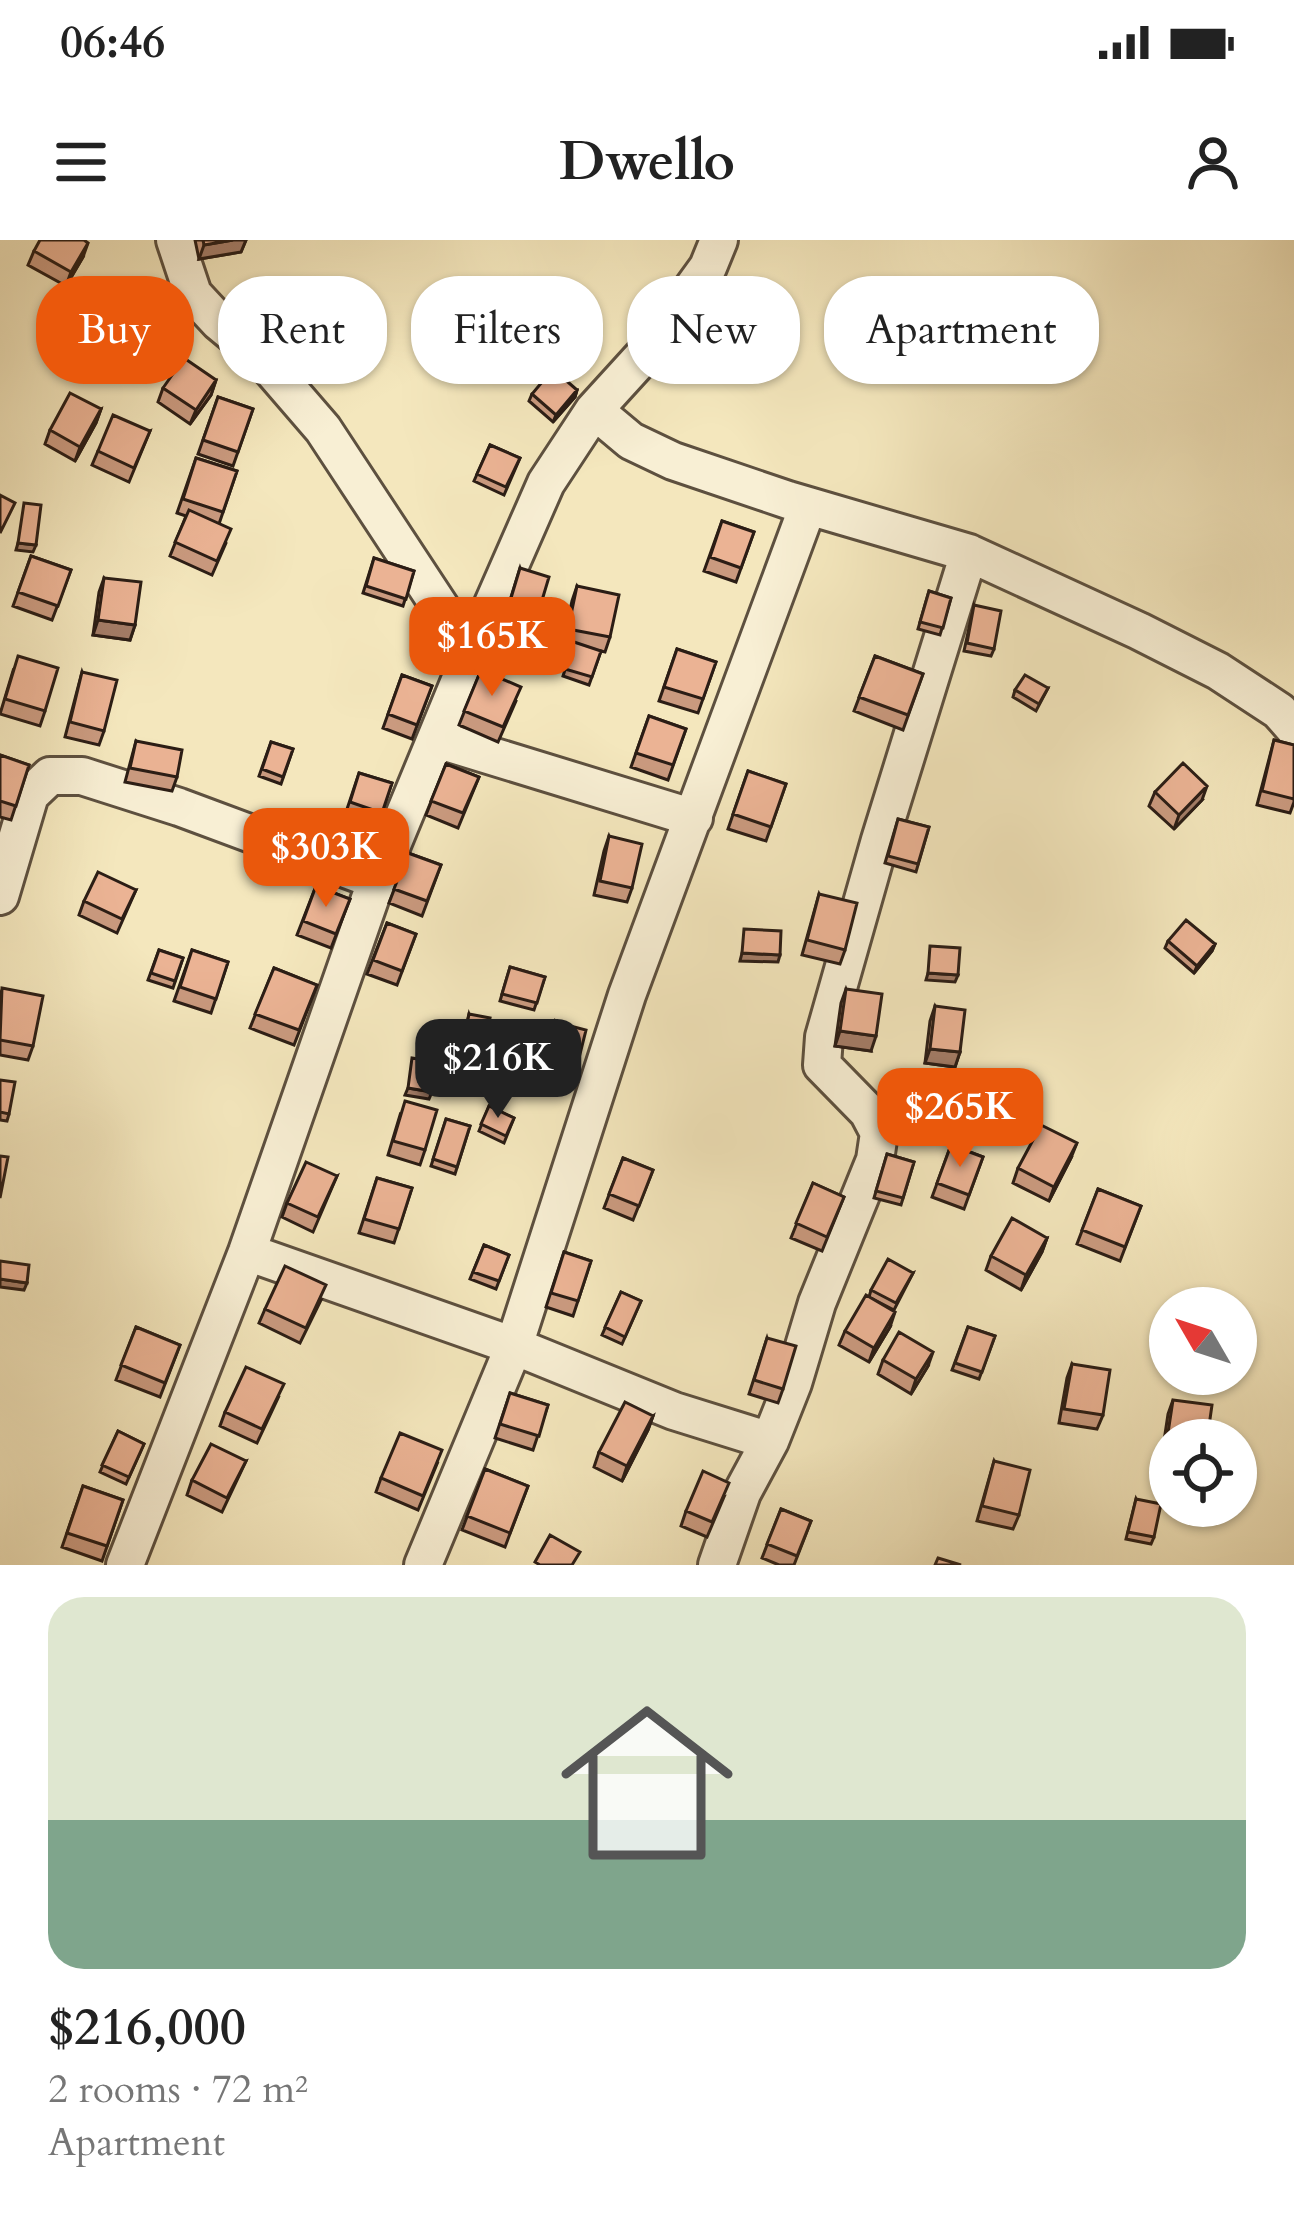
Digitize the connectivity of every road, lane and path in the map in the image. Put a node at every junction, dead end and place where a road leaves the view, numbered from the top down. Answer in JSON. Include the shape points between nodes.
{"nodes":[{"id":1,"x":176,"y":240,"type":"edge"},
{"id":2,"x":718,"y":240,"type":"edge"},
{"id":3,"x":594,"y":410,"type":"junction"},
{"id":4,"x":808,"y":506,"type":"junction"},
{"id":5,"x":969,"y":553,"type":"junction"},
{"id":6,"x":471,"y":654,"type":"junction"},
{"id":7,"x":1294,"y":728,"type":"edge"},
{"id":8,"x":436,"y":739,"type":"junction"},
{"id":9,"x":694,"y":818,"type":"junction"},
{"id":10,"x":378,"y":881,"type":"junction"},
{"id":11,"x":0,"y":896,"type":"edge"},
{"id":12,"x":247,"y":1252,"type":"junction"},
{"id":13,"x":514,"y":1346,"type":"junction"},
{"id":14,"x":770,"y":1441,"type":"junction"},
{"id":15,"x":125,"y":1565,"type":"edge"},
{"id":16,"x":423,"y":1565,"type":"edge"},
{"id":17,"x":717,"y":1565,"type":"edge"}],
"edges":[{"from":1,"to":6,"type":"street","via":[[193,294],[323,429]]},
{"from":2,"to":3,"type":"street","via":[[708,268]]},
{"from":3,"to":4,"type":"street","via":[[673,461]]},
{"from":3,"to":6,"type":"street","via":[[546,482]]},
{"from":4,"to":5,"type":"street"},
{"from":4,"to":9,"type":"street"},
{"from":5,"to":7,"type":"street","via":[[1218,671]]},
{"from":5,"to":14,"type":"street","via":[[824,1037],[822,1065],[878,1133],[875,1160]]},
{"from":6,"to":8,"type":"street"},
{"from":8,"to":9,"type":"street"},
{"from":8,"to":10,"type":"street"},
{"from":9,"to":13,"type":"street","via":[[620,1016]]},
{"from":10,"to":11,"type":"street","via":[[82,776],[50,776],[30,794]]},
{"from":10,"to":12,"type":"street"},
{"from":12,"to":13,"type":"street"},
{"from":12,"to":15,"type":"street"},
{"from":13,"to":14,"type":"street"},
{"from":13,"to":16,"type":"street"},
{"from":14,"to":17,"type":"street"}]}
